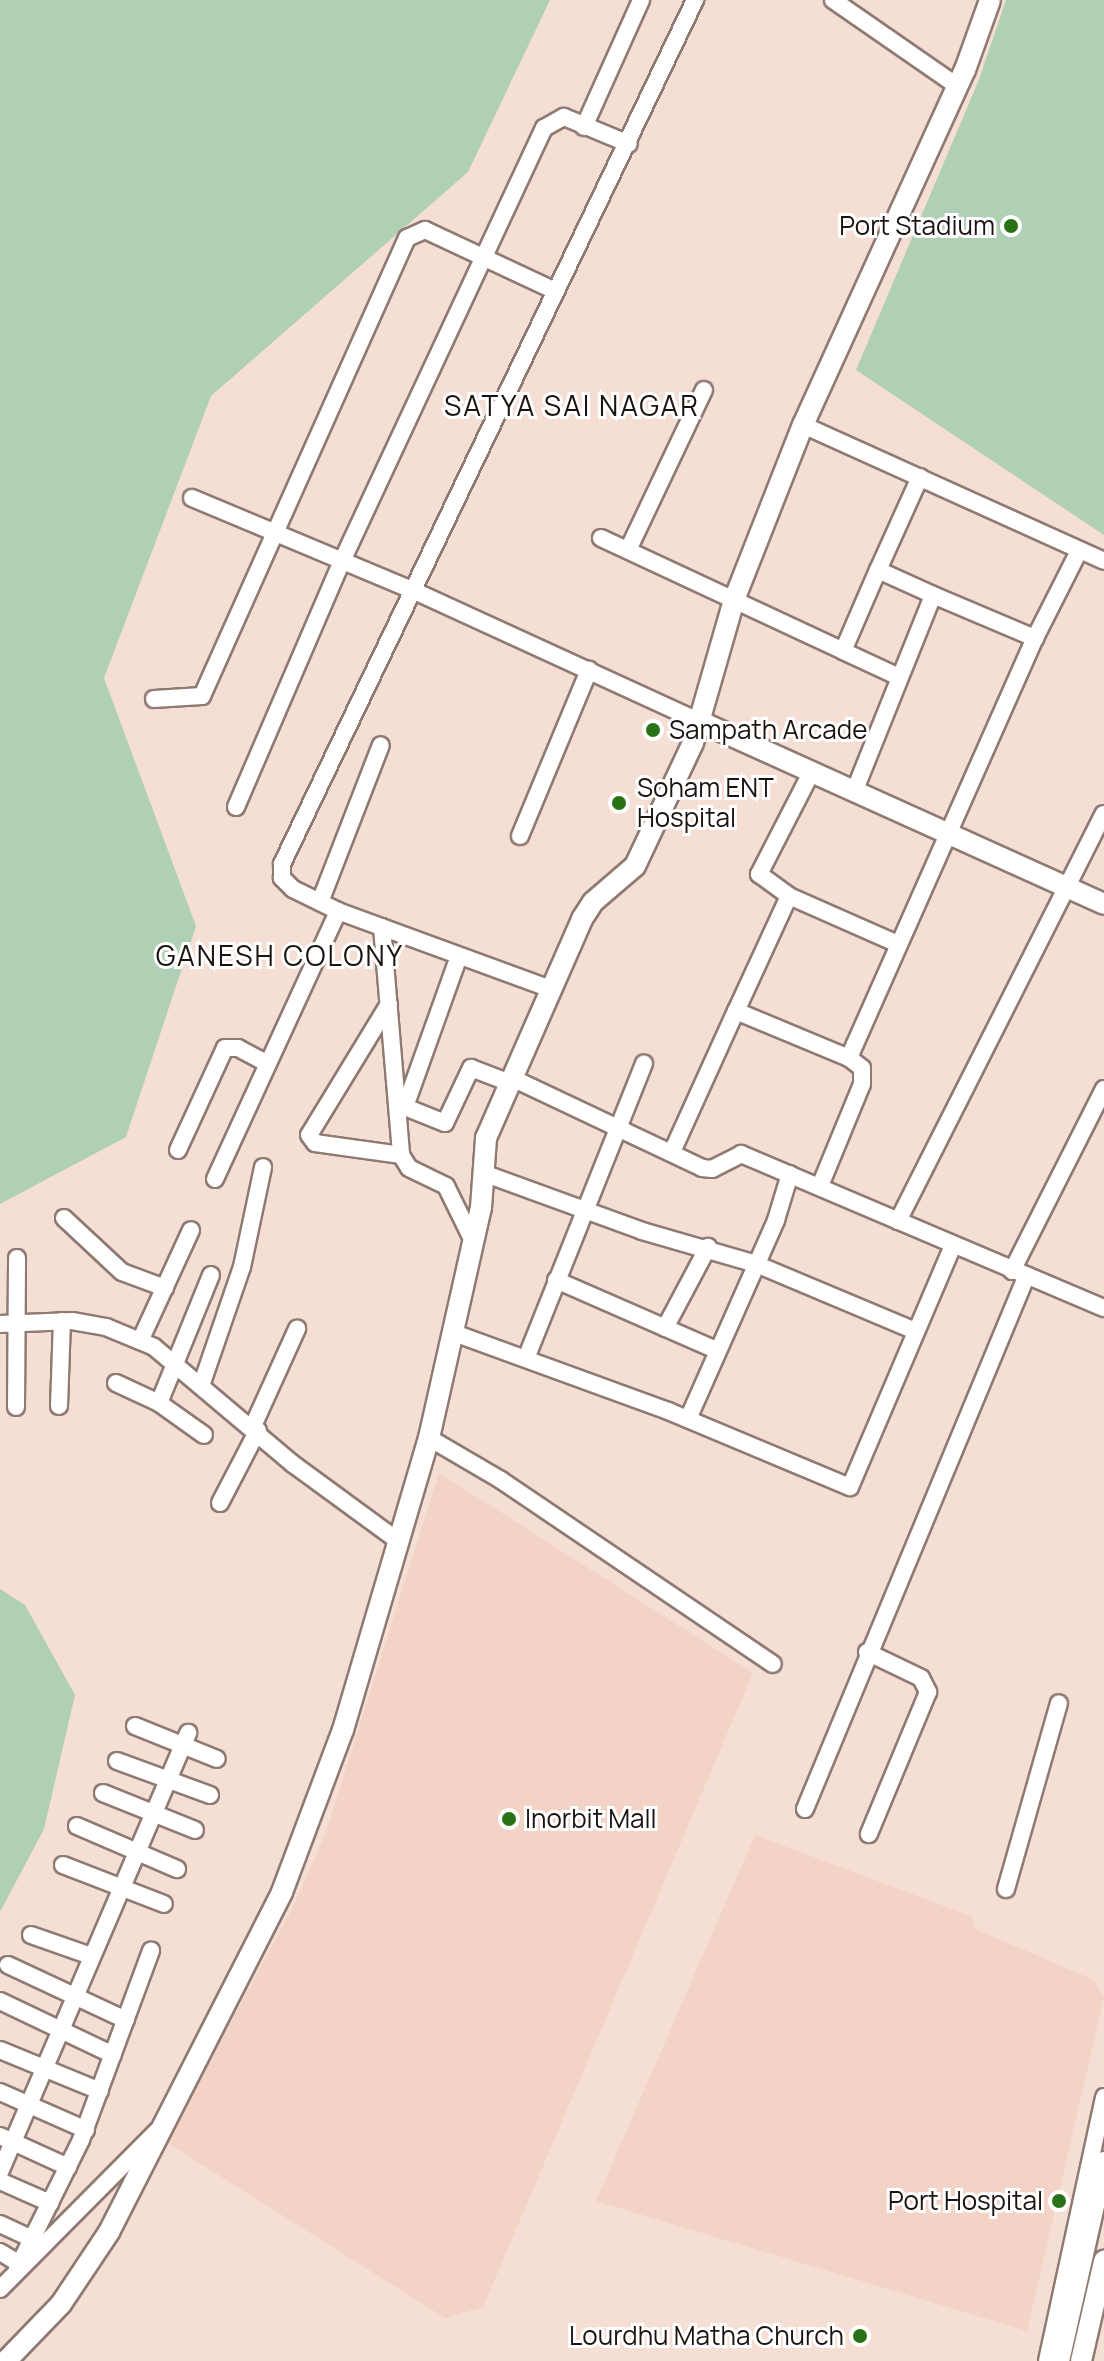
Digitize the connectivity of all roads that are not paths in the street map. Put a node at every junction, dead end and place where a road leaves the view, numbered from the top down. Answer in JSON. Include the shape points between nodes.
{"nodes":[{"id":1,"x":641,"y":0,"type":"edge"},
{"id":2,"x":695,"y":0,"type":"edge"},
{"id":3,"x":833,"y":0,"type":"edge"},
{"id":4,"x":990,"y":0,"type":"edge"},
{"id":5,"x":957,"y":86,"type":"junction"},
{"id":6,"x":584,"y":127,"type":"junction"},
{"id":7,"x":629,"y":144,"type":"junction"},
{"id":8,"x":484,"y":254,"type":"junction"},
{"id":9,"x":555,"y":291,"type":"junction"},
{"id":10,"x":704,"y":390,"type":"dead end"},
{"id":11,"x":803,"y":425,"type":"junction"},
{"id":12,"x":920,"y":477,"type":"junction"},
{"id":13,"x":192,"y":498,"type":"dead end"},
{"id":14,"x":277,"y":534,"type":"junction"},
{"id":15,"x":601,"y":538,"type":"dead end"},
{"id":16,"x":628,"y":550,"type":"junction"},
{"id":17,"x":1079,"y":551,"type":"junction"},
{"id":18,"x":342,"y":561,"type":"junction"},
{"id":19,"x":1104,"y":561,"type":"edge"},
{"id":20,"x":878,"y":570,"type":"junction"},
{"id":21,"x":410,"y":589,"type":"junction"},
{"id":22,"x":933,"y":595,"type":"junction"},
{"id":23,"x":734,"y":600,"type":"junction"},
{"id":24,"x":1035,"y":638,"type":"junction"},
{"id":25,"x":843,"y":651,"type":"junction"},
{"id":26,"x":589,"y":670,"type":"junction"},
{"id":27,"x":897,"y":676,"type":"junction"},
{"id":28,"x":154,"y":699,"type":"dead end"},
{"id":29,"x":701,"y":722,"type":"junction"},
{"id":30,"x":381,"y":745,"type":"dead end"},
{"id":31,"x":811,"y":773,"type":"junction"},
{"id":32,"x":854,"y":792,"type":"junction"},
{"id":33,"x":236,"y":807,"type":"dead end"},
{"id":34,"x":1104,"y":814,"type":"edge"},
{"id":35,"x":948,"y":832,"type":"junction"},
{"id":36,"x":520,"y":836,"type":"dead end"},
{"id":37,"x":1067,"y":888,"type":"junction"},
{"id":38,"x":789,"y":896,"type":"junction"},
{"id":39,"x":320,"y":902,"type":"junction"},
{"id":40,"x":1104,"y":904,"type":"edge"},
{"id":41,"x":338,"y":911,"type":"junction"},
{"id":42,"x":382,"y":927,"type":"junction"},
{"id":43,"x":898,"y":944,"type":"junction"},
{"id":44,"x":459,"y":956,"type":"junction"},
{"id":45,"x":548,"y":988,"type":"junction"},
{"id":46,"x":389,"y":1004,"type":"junction"},
{"id":47,"x":736,"y":1011,"type":"junction"},
{"id":48,"x":849,"y":1058,"type":"junction"},
{"id":49,"x":266,"y":1063,"type":"junction"},
{"id":50,"x":644,"y":1063,"type":"dead end"},
{"id":51,"x":511,"y":1080,"type":"junction"},
{"id":52,"x":1104,"y":1089,"type":"edge"},
{"id":53,"x":620,"y":1131,"type":"junction"},
{"id":54,"x":178,"y":1150,"type":"dead end"},
{"id":55,"x":672,"y":1152,"type":"junction"},
{"id":56,"x":401,"y":1155,"type":"junction"},
{"id":57,"x":263,"y":1167,"type":"dead end"},
{"id":58,"x":483,"y":1173,"type":"junction"},
{"id":59,"x":790,"y":1174,"type":"junction"},
{"id":60,"x":215,"y":1179,"type":"dead end"},
{"id":61,"x":820,"y":1186,"type":"junction"},
{"id":62,"x":587,"y":1213,"type":"junction"},
{"id":63,"x":64,"y":1218,"type":"dead end"},
{"id":64,"x":898,"y":1221,"type":"junction"},
{"id":65,"x":191,"y":1230,"type":"dead end"},
{"id":66,"x":474,"y":1243,"type":"junction"},
{"id":67,"x":953,"y":1245,"type":"junction"},
{"id":68,"x":708,"y":1247,"type":"junction"},
{"id":69,"x":17,"y":1258,"type":"dead end"},
{"id":70,"x":756,"y":1264,"type":"junction"},
{"id":71,"x":1019,"y":1274,"type":"junction"},
{"id":72,"x":211,"y":1275,"type":"dead end"},
{"id":73,"x":556,"y":1280,"type":"junction"},
{"id":74,"x":165,"y":1288,"type":"junction"},
{"id":75,"x":1104,"y":1308,"type":"edge"},
{"id":76,"x":62,"y":1321,"type":"junction"},
{"id":77,"x":18,"y":1323,"type":"junction"},
{"id":78,"x":0,"y":1324,"type":"edge"},
{"id":79,"x":665,"y":1328,"type":"junction"},
{"id":80,"x":297,"y":1329,"type":"dead end"},
{"id":81,"x":913,"y":1330,"type":"junction"},
{"id":82,"x":454,"y":1333,"type":"junction"},
{"id":83,"x":140,"y":1341,"type":"junction"},
{"id":84,"x":716,"y":1350,"type":"junction"},
{"id":85,"x":527,"y":1356,"type":"junction"},
{"id":86,"x":179,"y":1364,"type":"junction"},
{"id":87,"x":116,"y":1383,"type":"dead end"},
{"id":88,"x":202,"y":1383,"type":"junction"},
{"id":89,"x":159,"y":1403,"type":"junction"},
{"id":90,"x":59,"y":1406,"type":"dead end"},
{"id":91,"x":16,"y":1407,"type":"dead end"},
{"id":92,"x":688,"y":1419,"type":"junction"},
{"id":93,"x":256,"y":1428,"type":"junction"},
{"id":94,"x":204,"y":1435,"type":"dead end"},
{"id":95,"x":429,"y":1438,"type":"junction"},
{"id":96,"x":220,"y":1503,"type":"dead end"},
{"id":97,"x":397,"y":1540,"type":"junction"},
{"id":98,"x":867,"y":1652,"type":"junction"},
{"id":99,"x":773,"y":1664,"type":"dead end"},
{"id":100,"x":1059,"y":1703,"type":"dead end"},
{"id":101,"x":135,"y":1726,"type":"dead end"},
{"id":102,"x":185,"y":1739,"type":"junction"},
{"id":103,"x":217,"y":1759,"type":"dead end"},
{"id":104,"x":117,"y":1761,"type":"dead end"},
{"id":105,"x":168,"y":1778,"type":"junction"},
{"id":106,"x":103,"y":1793,"type":"dead end"},
{"id":107,"x":210,"y":1795,"type":"dead end"},
{"id":108,"x":805,"y":1809,"type":"dead end"},
{"id":109,"x":153,"y":1812,"type":"junction"},
{"id":110,"x":77,"y":1826,"type":"dead end"},
{"id":111,"x":195,"y":1830,"type":"dead end"},
{"id":112,"x":869,"y":1834,"type":"dead end"},
{"id":113,"x":136,"y":1851,"type":"junction"},
{"id":114,"x":63,"y":1865,"type":"dead end"},
{"id":115,"x":177,"y":1869,"type":"dead end"},
{"id":116,"x":121,"y":1885,"type":"junction"},
{"id":117,"x":1006,"y":1889,"type":"dead end"},
{"id":118,"x":164,"y":1904,"type":"dead end"},
{"id":119,"x":31,"y":1935,"type":"dead end"},
{"id":120,"x":151,"y":1951,"type":"dead end"},
{"id":121,"x":91,"y":1956,"type":"junction"},
{"id":122,"x":8,"y":1965,"type":"dead end"},
{"id":123,"x":75,"y":1994,"type":"junction"},
{"id":124,"x":0,"y":2001,"type":"edge"},
{"id":125,"x":126,"y":2020,"type":"junction"},
{"id":126,"x":60,"y":2029,"type":"junction"},
{"id":127,"x":0,"y":2050,"type":"edge"},
{"id":128,"x":113,"y":2055,"type":"junction"},
{"id":129,"x":44,"y":2067,"type":"junction"},
{"id":130,"x":100,"y":2091,"type":"junction"},
{"id":131,"x":0,"y":2092,"type":"edge"},
{"id":132,"x":1104,"y":2097,"type":"edge"},
{"id":133,"x":29,"y":2104,"type":"junction"},
{"id":134,"x":167,"y":2121,"type":"junction"},
{"id":135,"x":86,"y":2130,"type":"junction"},
{"id":136,"x":6,"y":2138,"type":"edge"},
{"id":137,"x":1104,"y":2162,"type":"edge"},
{"id":138,"x":68,"y":2167,"type":"junction"},
{"id":139,"x":0,"y":2172,"type":"edge"},
{"id":140,"x":0,"y":2181,"type":"edge"},
{"id":141,"x":50,"y":2203,"type":"junction"},
{"id":142,"x":0,"y":2224,"type":"edge"},
{"id":143,"x":32,"y":2239,"type":"junction"},
{"id":144,"x":0,"y":2252,"type":"edge"},
{"id":145,"x":1104,"y":2261,"type":"edge"},
{"id":146,"x":18,"y":2267,"type":"junction"},
{"id":147,"x":0,"y":2289,"type":"edge"},
{"id":148,"x":6,"y":2361,"type":"edge"},
{"id":149,"x":1047,"y":2361,"type":"edge"},
{"id":150,"x":1059,"y":2361,"type":"edge"},
{"id":151,"x":1081,"y":2361,"type":"edge"}],
"edges":[{"from":1,"to":6,"type":"street"},
{"from":2,"to":7,"type":"street"},
{"from":3,"to":5,"type":"street"},
{"from":4,"to":5,"type":"main road"},
{"from":5,"to":11,"type":"main road"},
{"from":6,"to":7,"type":"street"},
{"from":6,"to":8,"type":"street","via":[[564,117],[544,128]]},
{"from":7,"to":9,"type":"street"},
{"from":8,"to":9,"type":"street"},
{"from":8,"to":14,"type":"street","via":[[425,230],[407,238]]},
{"from":8,"to":18,"type":"street"},
{"from":9,"to":21,"type":"street"},
{"from":10,"to":16,"type":"street"},
{"from":11,"to":12,"type":"street"},
{"from":11,"to":23,"type":"main road"},
{"from":12,"to":17,"type":"street"},
{"from":12,"to":20,"type":"street"},
{"from":13,"to":14,"type":"street"},
{"from":14,"to":18,"type":"street"},
{"from":14,"to":28,"type":"street","via":[[202,696]]},
{"from":15,"to":16,"type":"street"},
{"from":16,"to":23,"type":"street"},
{"from":17,"to":19,"type":"street"},
{"from":17,"to":24,"type":"street"},
{"from":18,"to":21,"type":"street"},
{"from":18,"to":33,"type":"street"},
{"from":20,"to":22,"type":"street"},
{"from":20,"to":25,"type":"street"},
{"from":21,"to":26,"type":"street"},
{"from":21,"to":39,"type":"street","via":[[282,864],[282,878]]},
{"from":22,"to":24,"type":"street"},
{"from":22,"to":27,"type":"street"},
{"from":23,"to":25,"type":"street"},
{"from":23,"to":29,"type":"main road"},
{"from":24,"to":35,"type":"street"},
{"from":25,"to":27,"type":"street"},
{"from":26,"to":29,"type":"street"},
{"from":26,"to":36,"type":"street"},
{"from":27,"to":32,"type":"street"},
{"from":29,"to":31,"type":"main road"},
{"from":29,"to":45,"type":"main road","via":[[635,866],[593,902]]},
{"from":30,"to":39,"type":"street"},
{"from":31,"to":32,"type":"main road"},
{"from":31,"to":38,"type":"street","via":[[760,867],[762,880]]},
{"from":32,"to":35,"type":"main road"},
{"from":34,"to":37,"type":"street"},
{"from":35,"to":37,"type":"main road"},
{"from":35,"to":43,"type":"street"},
{"from":37,"to":40,"type":"main road"},
{"from":37,"to":64,"type":"street"},
{"from":38,"to":43,"type":"street"},
{"from":38,"to":47,"type":"street"},
{"from":39,"to":41,"type":"street"},
{"from":41,"to":42,"type":"street"},
{"from":41,"to":49,"type":"street"},
{"from":42,"to":44,"type":"street"},
{"from":42,"to":46,"type":"street"},
{"from":43,"to":48,"type":"street"},
{"from":44,"to":45,"type":"street"},
{"from":44,"to":51,"type":"street","via":[[405,1107],[445,1123],[471,1068]]},
{"from":45,"to":51,"type":"main road"},
{"from":46,"to":56,"type":"street"},
{"from":46,"to":56,"type":"street","via":[[309,1135],[315,1143]]},
{"from":47,"to":48,"type":"street"},
{"from":47,"to":55,"type":"street"},
{"from":48,"to":61,"type":"street","via":[[862,1068],[862,1084]]},
{"from":49,"to":54,"type":"street","via":[[238,1048],[225,1048]]},
{"from":49,"to":60,"type":"street"},
{"from":50,"to":53,"type":"street"},
{"from":51,"to":53,"type":"street"},
{"from":51,"to":58,"type":"main road","via":[[486,1138]]},
{"from":52,"to":71,"type":"street"},
{"from":53,"to":55,"type":"street"},
{"from":53,"to":62,"type":"street"},
{"from":55,"to":59,"type":"street","via":[[712,1169],[741,1154]]},
{"from":56,"to":66,"type":"street","via":[[409,1168],[446,1186]]},
{"from":57,"to":88,"type":"street","via":[[242,1267]]},
{"from":58,"to":62,"type":"street"},
{"from":58,"to":66,"type":"main road"},
{"from":59,"to":61,"type":"street"},
{"from":59,"to":70,"type":"street"},
{"from":61,"to":64,"type":"street"},
{"from":62,"to":68,"type":"street"},
{"from":62,"to":73,"type":"street"},
{"from":63,"to":74,"type":"street","via":[[122,1272]]},
{"from":64,"to":67,"type":"street"},
{"from":65,"to":74,"type":"street"},
{"from":66,"to":82,"type":"main road"},
{"from":67,"to":71,"type":"street"},
{"from":67,"to":81,"type":"street"},
{"from":68,"to":70,"type":"street"},
{"from":68,"to":79,"type":"street"},
{"from":69,"to":77,"type":"street"},
{"from":70,"to":81,"type":"street"},
{"from":70,"to":84,"type":"street"},
{"from":71,"to":75,"type":"street"},
{"from":71,"to":98,"type":"street"},
{"from":72,"to":86,"type":"street"},
{"from":73,"to":79,"type":"street"},
{"from":73,"to":85,"type":"street"},
{"from":74,"to":83,"type":"street"},
{"from":76,"to":77,"type":"street"},
{"from":76,"to":83,"type":"street","via":[[106,1327]]},
{"from":76,"to":90,"type":"street"},
{"from":77,"to":78,"type":"street"},
{"from":77,"to":91,"type":"street"},
{"from":79,"to":84,"type":"street"},
{"from":80,"to":93,"type":"street"},
{"from":81,"to":92,"type":"street","via":[[850,1487]]},
{"from":82,"to":85,"type":"street"},
{"from":82,"to":95,"type":"main road"},
{"from":83,"to":86,"type":"street"},
{"from":84,"to":92,"type":"street"},
{"from":85,"to":92,"type":"street"},
{"from":86,"to":88,"type":"street"},
{"from":86,"to":89,"type":"street"},
{"from":87,"to":89,"type":"street"},
{"from":88,"to":93,"type":"street"},
{"from":89,"to":94,"type":"street"},
{"from":93,"to":96,"type":"street"},
{"from":93,"to":97,"type":"street","via":[[293,1464]]},
{"from":95,"to":97,"type":"main road"},
{"from":95,"to":99,"type":"street","via":[[501,1480]]},
{"from":97,"to":134,"type":"main road","via":[[343,1730],[282,1892]]},
{"from":98,"to":108,"type":"street"},
{"from":98,"to":112,"type":"street","via":[[921,1678],[928,1692]]},
{"from":100,"to":117,"type":"street"},
{"from":101,"to":102,"type":"street"},
{"from":102,"to":103,"type":"street"},
{"from":102,"to":105,"type":"street"},
{"from":104,"to":105,"type":"street"},
{"from":105,"to":107,"type":"street"},
{"from":105,"to":109,"type":"street"},
{"from":106,"to":109,"type":"street"},
{"from":109,"to":111,"type":"street"},
{"from":109,"to":113,"type":"street"},
{"from":110,"to":113,"type":"street"},
{"from":113,"to":115,"type":"street"},
{"from":113,"to":116,"type":"street"},
{"from":114,"to":116,"type":"street"},
{"from":116,"to":118,"type":"street"},
{"from":116,"to":121,"type":"street"},
{"from":119,"to":121,"type":"street"},
{"from":120,"to":125,"type":"street"},
{"from":121,"to":123,"type":"street"},
{"from":122,"to":123,"type":"street"},
{"from":123,"to":125,"type":"street"},
{"from":123,"to":126,"type":"street"},
{"from":124,"to":126,"type":"street"},
{"from":125,"to":128,"type":"street"},
{"from":126,"to":128,"type":"street"},
{"from":126,"to":129,"type":"street"},
{"from":127,"to":129,"type":"street"},
{"from":128,"to":130,"type":"street"},
{"from":129,"to":130,"type":"street"},
{"from":129,"to":133,"type":"street"},
{"from":130,"to":135,"type":"street"},
{"from":131,"to":133,"type":"street"},
{"from":132,"to":149,"type":"street"},
{"from":133,"to":135,"type":"street"},
{"from":133,"to":136,"type":"street"},
{"from":134,"to":146,"type":"street"},
{"from":134,"to":148,"type":"main road","via":[[87,2267]]},
{"from":135,"to":138,"type":"street"},
{"from":136,"to":138,"type":"street"},
{"from":136,"to":139,"type":"street"},
{"from":137,"to":150,"type":"main road"},
{"from":138,"to":141,"type":"street"},
{"from":140,"to":141,"type":"street"},
{"from":141,"to":143,"type":"street"},
{"from":142,"to":143,"type":"street"},
{"from":143,"to":146,"type":"street"},
{"from":144,"to":146,"type":"street"},
{"from":145,"to":151,"type":"main road"},
{"from":146,"to":147,"type":"street"}]}
